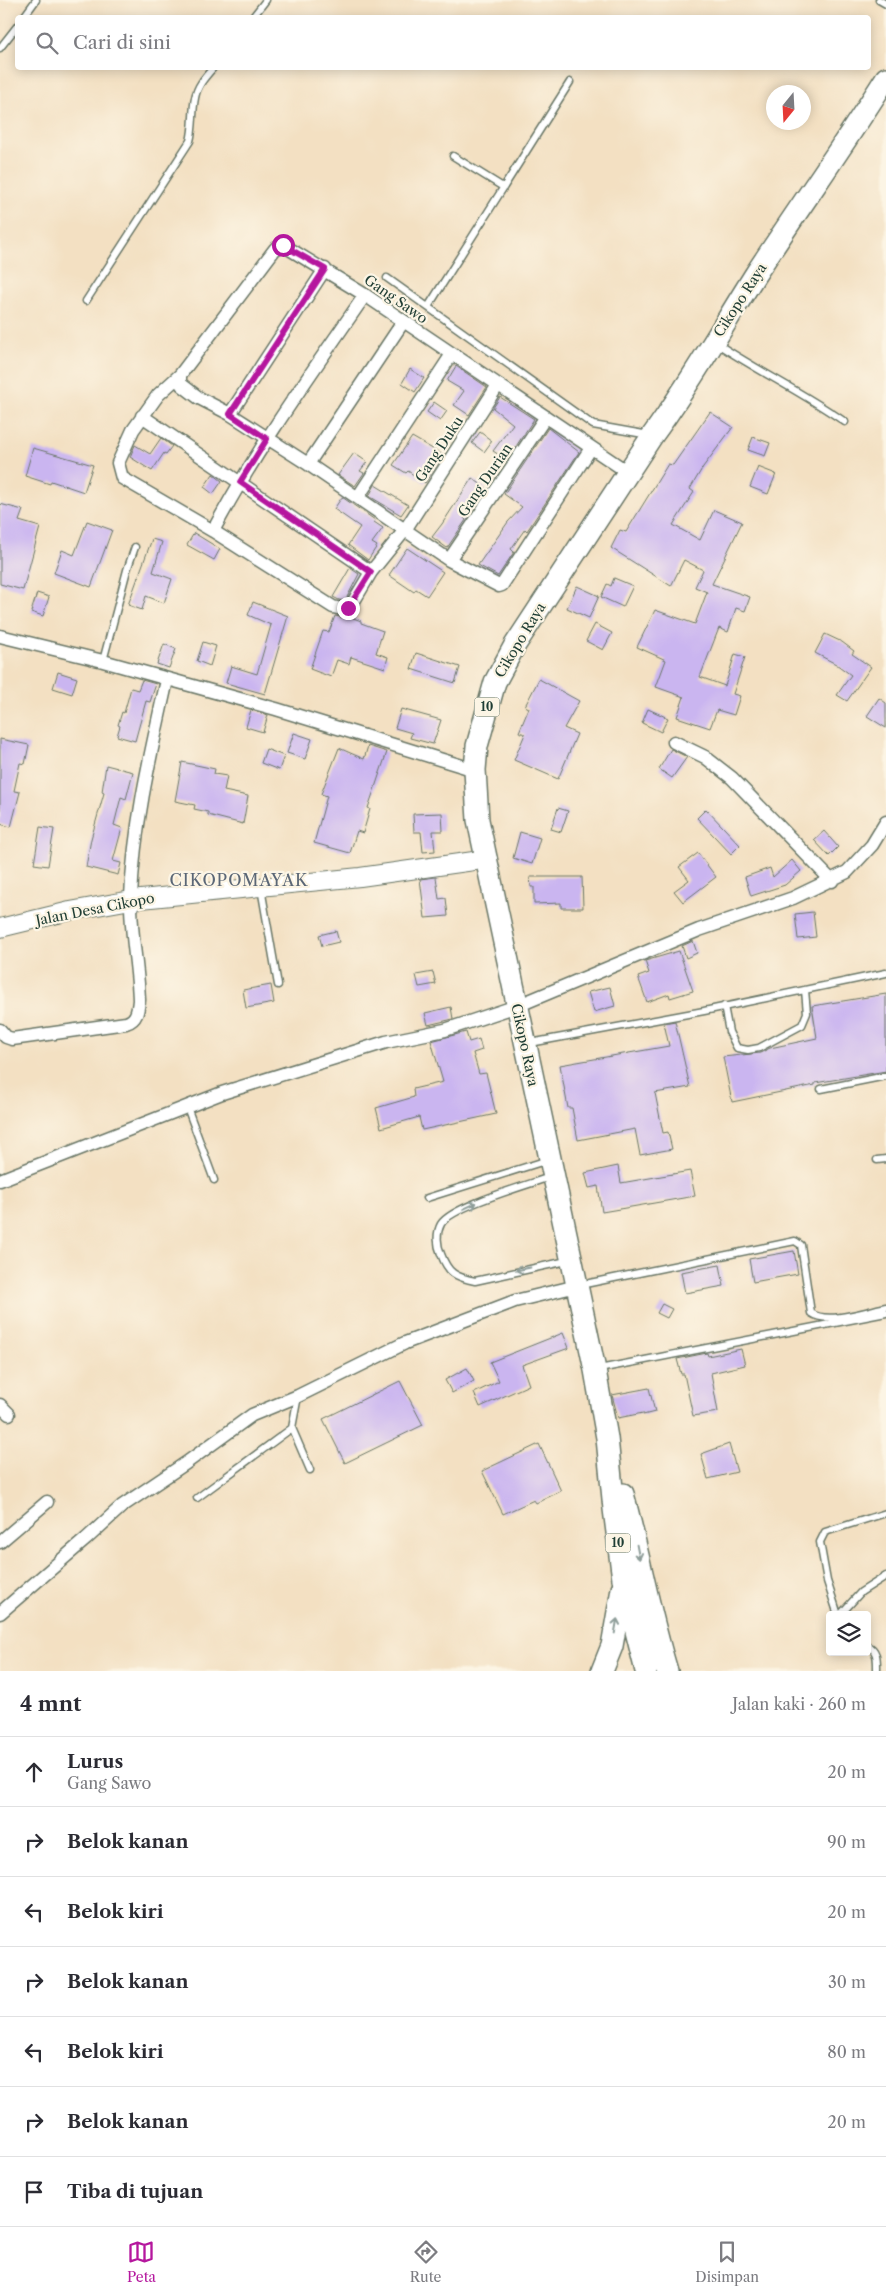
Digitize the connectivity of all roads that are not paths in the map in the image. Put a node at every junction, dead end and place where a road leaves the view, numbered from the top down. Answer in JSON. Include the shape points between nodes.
{"nodes":[{"id":1,"x":36,"y":0,"type":"edge"},
{"id":2,"x":266,"y":0,"type":"edge"},
{"id":3,"x":879,"y":0,"type":"edge"},
{"id":4,"x":886,"y":4,"type":"edge"},
{"id":5,"x":25,"y":15,"type":"edge"},
{"id":6,"x":254,"y":15,"type":"edge"},
{"id":7,"x":15,"y":29,"type":"edge"},
{"id":8,"x":0,"y":48,"type":"edge"},
{"id":9,"x":210,"y":70,"type":"edge"},
{"id":10,"x":886,"y":78,"type":"edge"},
{"id":11,"x":570,"y":82,"type":"dead end"},
{"id":12,"x":452,"y":156,"type":"dead end"},
{"id":13,"x":503,"y":187,"type":"junction"},
{"id":14,"x":325,"y":269,"type":"junction"},
{"id":15,"x":387,"y":278,"type":"dead end"},
{"id":16,"x":365,"y":295,"type":"junction"},
{"id":17,"x":86,"y":301,"type":"dead end"},
{"id":18,"x":428,"y":307,"type":"junction"},
{"id":19,"x":403,"y":322,"type":"junction"},
{"id":20,"x":713,"y":341,"type":"junction"},
{"id":21,"x":452,"y":354,"type":"junction"},
{"id":22,"x":180,"y":375,"type":"junction"},
{"id":23,"x":498,"y":385,"type":"junction"},
{"id":24,"x":230,"y":414,"type":"junction"},
{"id":25,"x":142,"y":416,"type":"junction"},
{"id":26,"x":545,"y":418,"type":"junction"},
{"id":27,"x":845,"y":422,"type":"dead end"},
{"id":28,"x":652,"y":436,"type":"junction"},
{"id":29,"x":267,"y":439,"type":"junction"},
{"id":30,"x":591,"y":448,"type":"junction"},
{"id":31,"x":308,"y":464,"type":"junction"},
{"id":32,"x":628,"y":474,"type":"junction"},
{"id":33,"x":240,"y":482,"type":"junction"},
{"id":34,"x":358,"y":497,"type":"junction"},
{"id":35,"x":405,"y":530,"type":"junction"},
{"id":36,"x":213,"y":531,"type":"junction"},
{"id":37,"x":135,"y":547,"type":"dead end"},
{"id":38,"x":449,"y":560,"type":"junction"},
{"id":39,"x":371,"y":572,"type":"junction"},
{"id":40,"x":0,"y":636,"type":"edge"},
{"id":41,"x":103,"y":661,"type":"junction"},
{"id":42,"x":167,"y":680,"type":"junction"},
{"id":43,"x":674,"y":742,"type":"dead end"},
{"id":44,"x":475,"y":770,"type":"junction"},
{"id":45,"x":886,"y":822,"type":"edge"},
{"id":46,"x":488,"y":859,"type":"junction"},
{"id":47,"x":832,"y":881,"type":"junction"},
{"id":48,"x":261,"y":888,"type":"junction"},
{"id":49,"x":131,"y":900,"type":"junction"},
{"id":50,"x":0,"y":928,"type":"edge"},
{"id":51,"x":886,"y":972,"type":"edge"},
{"id":52,"x":278,"y":985,"type":"dead end"},
{"id":53,"x":805,"y":990,"type":"junction"},
{"id":54,"x":517,"y":1006,"type":"junction"},
{"id":55,"x":724,"y":1006,"type":"junction"},
{"id":56,"x":0,"y":1030,"type":"edge"},
{"id":57,"x":526,"y":1044,"type":"junction"},
{"id":58,"x":886,"y":1076,"type":"edge"},
{"id":59,"x":821,"y":1089,"type":"dead end"},
{"id":60,"x":187,"y":1107,"type":"junction"},
{"id":61,"x":886,"y":1159,"type":"edge"},
{"id":62,"x":877,"y":1160,"type":"dead end"},
{"id":63,"x":552,"y":1168,"type":"junction"},
{"id":64,"x":0,"y":1180,"type":"edge"},
{"id":65,"x":214,"y":1180,"type":"dead end"},
{"id":66,"x":427,"y":1198,"type":"dead end"},
{"id":67,"x":571,"y":1260,"type":"junction"},
{"id":68,"x":577,"y":1286,"type":"junction"},
{"id":69,"x":886,"y":1307,"type":"edge"},
{"id":70,"x":886,"y":1313,"type":"edge"},
{"id":71,"x":595,"y":1370,"type":"junction"},
{"id":72,"x":298,"y":1396,"type":"junction"},
{"id":73,"x":292,"y":1428,"type":"junction"},
{"id":74,"x":607,"y":1438,"type":"junction"},
{"id":75,"x":310,"y":1470,"type":"dead end"},
{"id":76,"x":197,"y":1498,"type":"dead end"},
{"id":77,"x":47,"y":1502,"type":"dead end"},
{"id":78,"x":886,"y":1513,"type":"edge"},
{"id":79,"x":0,"y":1542,"type":"edge"},
{"id":80,"x":886,"y":1576,"type":"edge"},
{"id":81,"x":624,"y":1579,"type":"junction"},
{"id":82,"x":837,"y":1611,"type":"edge"},
{"id":83,"x":843,"y":1611,"type":"edge"},
{"id":84,"x":0,"y":1613,"type":"edge"},
{"id":85,"x":648,"y":1640,"type":"junction"},
{"id":86,"x":871,"y":1647,"type":"edge"},
{"id":87,"x":654,"y":1669,"type":"edge"},
{"id":88,"x":602,"y":1671,"type":"edge"},
{"id":89,"x":607,"y":1671,"type":"edge"},
{"id":90,"x":877,"y":1671,"type":"edge"}],
"edges":[{"from":1,"to":5,"type":"lane"},
{"from":2,"to":6,"type":"lane"},
{"from":3,"to":4,"type":"lane"},
{"from":7,"to":8,"type":"lane"},
{"from":9,"to":17,"type":"lane","via":[[195,97],[190,141]]},
{"from":10,"to":20,"type":"highway","name":"Cikopo Raya","number":"10"},
{"from":11,"to":13,"type":"lane"},
{"from":12,"to":13,"type":"lane"},
{"from":13,"to":18,"type":"lane"},
{"from":14,"to":16,"type":"street","name":"Gang Sawo"},
{"from":14,"to":22,"type":"street","name":"Gang Sawo","via":[[287,245],[277,247]]},
{"from":14,"to":24,"type":"street"},
{"from":15,"to":18,"type":"lane"},
{"from":16,"to":19,"type":"street","name":"Gang Sawo"},
{"from":16,"to":29,"type":"street"},
{"from":18,"to":28,"type":"lane","via":[[593,425]]},
{"from":19,"to":21,"type":"street","name":"Gang Sawo"},
{"from":19,"to":31,"type":"street"},
{"from":20,"to":27,"type":"lane"},
{"from":20,"to":28,"type":"highway","name":"Cikopo Raya","number":"10"},
{"from":21,"to":23,"type":"street","name":"Gang Sawo"},
{"from":21,"to":34,"type":"street"},
{"from":22,"to":24,"type":"street","via":[[180,382],[186,390]]},
{"from":22,"to":25,"type":"street","name":"Gang Sawo","via":[[158,395]]},
{"from":23,"to":26,"type":"street","name":"Gang Sawo"},
{"from":23,"to":35,"type":"street","name":"Gang Duku"},
{"from":24,"to":29,"type":"street"},
{"from":25,"to":33,"type":"street"},
{"from":25,"to":36,"type":"street","name":"Gang Sawo","via":[[132,430],[118,463],[122,478]]},
{"from":26,"to":30,"type":"street","name":"Gang Sawo"},
{"from":26,"to":38,"type":"street","name":"Gang Durian"},
{"from":28,"to":32,"type":"highway","name":"Cikopo Raya","number":"10"},
{"from":29,"to":31,"type":"street"},
{"from":29,"to":33,"type":"street"},
{"from":30,"to":32,"type":"street","name":"Gang Sawo"},
{"from":30,"to":38,"type":"street","via":[[502,585],[495,585]]},
{"from":31,"to":34,"type":"street"},
{"from":32,"to":44,"type":"highway","name":"Cikopo Raya","number":"10","via":[[504,664],[482,720]]},
{"from":33,"to":36,"type":"street"},
{"from":33,"to":39,"type":"street"},
{"from":34,"to":35,"type":"street"},
{"from":35,"to":38,"type":"street"},
{"from":35,"to":39,"type":"street","name":"Gang Duku"},
{"from":36,"to":39,"type":"street","name":"Gang Duku","via":[[340,610],[351,606]]},
{"from":37,"to":41,"type":"lane"},
{"from":40,"to":41,"type":"street"},
{"from":41,"to":42,"type":"street"},
{"from":42,"to":44,"type":"street","via":[[276,709]]},
{"from":42,"to":49,"type":"street","via":[[139,812]]},
{"from":43,"to":47,"type":"street","via":[[705,757],[732,778]]},
{"from":44,"to":46,"type":"highway","name":"Cikopo Raya","number":"10","via":[[478,820]]},
{"from":45,"to":47,"type":"street","via":[[859,861]]},
{"from":46,"to":48,"type":"main road","name":"Jalan Desa Cikopo"},
{"from":46,"to":54,"type":"highway","name":"Cikopo Raya","number":"10"},
{"from":47,"to":54,"type":"street","via":[[691,934]]},
{"from":48,"to":49,"type":"main road","name":"Jalan Desa Cikopo"},
{"from":48,"to":52,"type":"lane"},
{"from":49,"to":50,"type":"main road","name":"Jalan Desa Cikopo"},
{"from":49,"to":56,"type":"street","via":[[139,1000],[136,1015],[131,1021],[12,1039]]},
{"from":51,"to":53,"type":"lane"},
{"from":53,"to":55,"type":"lane"},
{"from":53,"to":55,"type":"lane","via":[[807,1013],[802,1025],[759,1048],[737,1048],[732,1042]]},
{"from":54,"to":57,"type":"highway","name":"Cikopo Raya","number":"10"},
{"from":54,"to":60,"type":"street","via":[[445,1030],[386,1042]]},
{"from":55,"to":57,"type":"lane"},
{"from":57,"to":63,"type":"highway","name":"Cikopo Raya","number":"10"},
{"from":58,"to":59,"type":"lane"},
{"from":60,"to":64,"type":"street"},
{"from":60,"to":65,"type":"lane"},
{"from":61,"to":62,"type":"lane"},
{"from":63,"to":66,"type":"lane"},
{"from":63,"to":67,"type":"highway","name":"Cikopo Raya","number":"10"},
{"from":67,"to":63,"type":"lane","one_way":true,"via":[[474,1281],[447,1269],[437,1238],[441,1224],[452,1215]]},
{"from":67,"to":68,"type":"highway","name":"Cikopo Raya","number":"10"},
{"from":68,"to":69,"type":"lane","via":[[795,1241],[801,1245],[811,1313],[815,1316],[826,1319]]},
{"from":68,"to":71,"type":"highway","name":"Cikopo Raya","number":"10"},
{"from":68,"to":72,"type":"street","via":[[515,1301],[405,1343]]},
{"from":70,"to":71,"type":"lane"},
{"from":71,"to":74,"type":"highway","name":"Cikopo Raya","number":"10"},
{"from":72,"to":73,"type":"lane"},
{"from":72,"to":84,"type":"street","via":[[252,1415],[122,1506]]},
{"from":73,"to":75,"type":"lane"},
{"from":73,"to":76,"type":"lane"},
{"from":74,"to":81,"type":"highway","name":"Cikopo Raya","number":"10"},
{"from":74,"to":85,"type":"highway","name":"Cikopo Raya","number":"10","one_way":true,"via":[[634,1532]]},
{"from":77,"to":79,"type":"street"},
{"from":78,"to":82,"type":"lane","via":[[824,1532],[822,1536],[820,1542],[826,1581]]},
{"from":80,"to":83,"type":"lane","via":[[861,1592]]},
{"from":81,"to":85,"type":"highway","name":"Cikopo Raya","number":"10"},
{"from":88,"to":81,"type":"highway","one_way":true,"via":[[612,1646]]},
{"from":85,"to":87,"type":"highway"},
{"from":85,"to":89,"type":"highway"},
{"from":86,"to":90,"type":"lane","via":[[877,1655]]}]}
